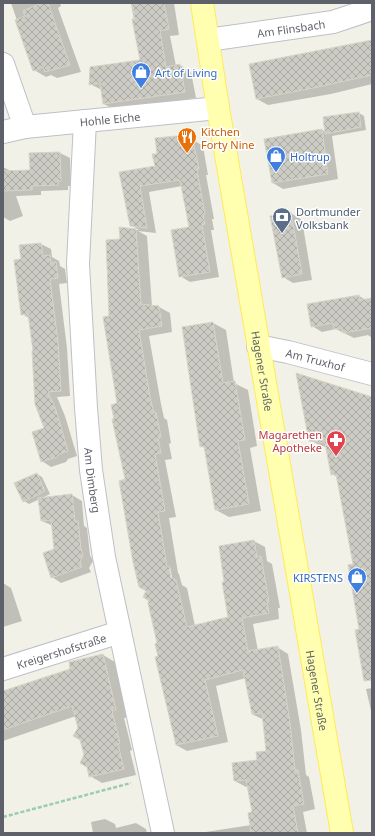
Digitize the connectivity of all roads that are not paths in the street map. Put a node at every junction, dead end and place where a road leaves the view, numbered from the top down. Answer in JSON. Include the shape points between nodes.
{"nodes":[{"id":1,"x":202,"y":3,"type":"edge"},
{"id":2,"x":372,"y":9,"type":"edge"},
{"id":3,"x":208,"y":40,"type":"junction"},
{"id":4,"x":3,"y":64,"type":"edge"},
{"id":5,"x":218,"y":108,"type":"junction"},
{"id":6,"x":85,"y":121,"type":"junction"},
{"id":7,"x":26,"y":127,"type":"junction"},
{"id":8,"x":3,"y":132,"type":"edge"},
{"id":9,"x":258,"y":346,"type":"junction"},
{"id":10,"x":372,"y":374,"type":"edge"},
{"id":11,"x":120,"y":632,"type":"junction"},
{"id":12,"x":3,"y":669,"type":"edge"},
{"id":13,"x":163,"y":833,"type":"edge"},
{"id":14,"x":342,"y":833,"type":"edge"}],
"edges":[{"from":1,"to":3,"type":"main road","name":"Hagener Straße"},
{"from":2,"to":3,"type":"street","name":"Am Flinsbach","via":[[332,22]]},
{"from":3,"to":5,"type":"main road","name":"Hagener Straße"},
{"from":4,"to":7,"type":"street"},
{"from":5,"to":6,"type":"street","name":"Hohle Eiche"},
{"from":5,"to":9,"type":"main road","name":"Hagener Straße"},
{"from":6,"to":7,"type":"street","name":"Hohle Eiche"},
{"from":6,"to":11,"type":"street","name":"Am Dimberg","via":[[78,264],[86,408],[91,470],[104,557]]},
{"from":7,"to":8,"type":"street","name":"Hohle Eiche"},
{"from":9,"to":10,"type":"street","name":"Am Truxhof"},
{"from":9,"to":14,"type":"main road","name":"Hagener Straße"},
{"from":11,"to":12,"type":"street","name":"Kreigershofstraße"},
{"from":11,"to":13,"type":"street","name":"Am Dimberg"}]}
